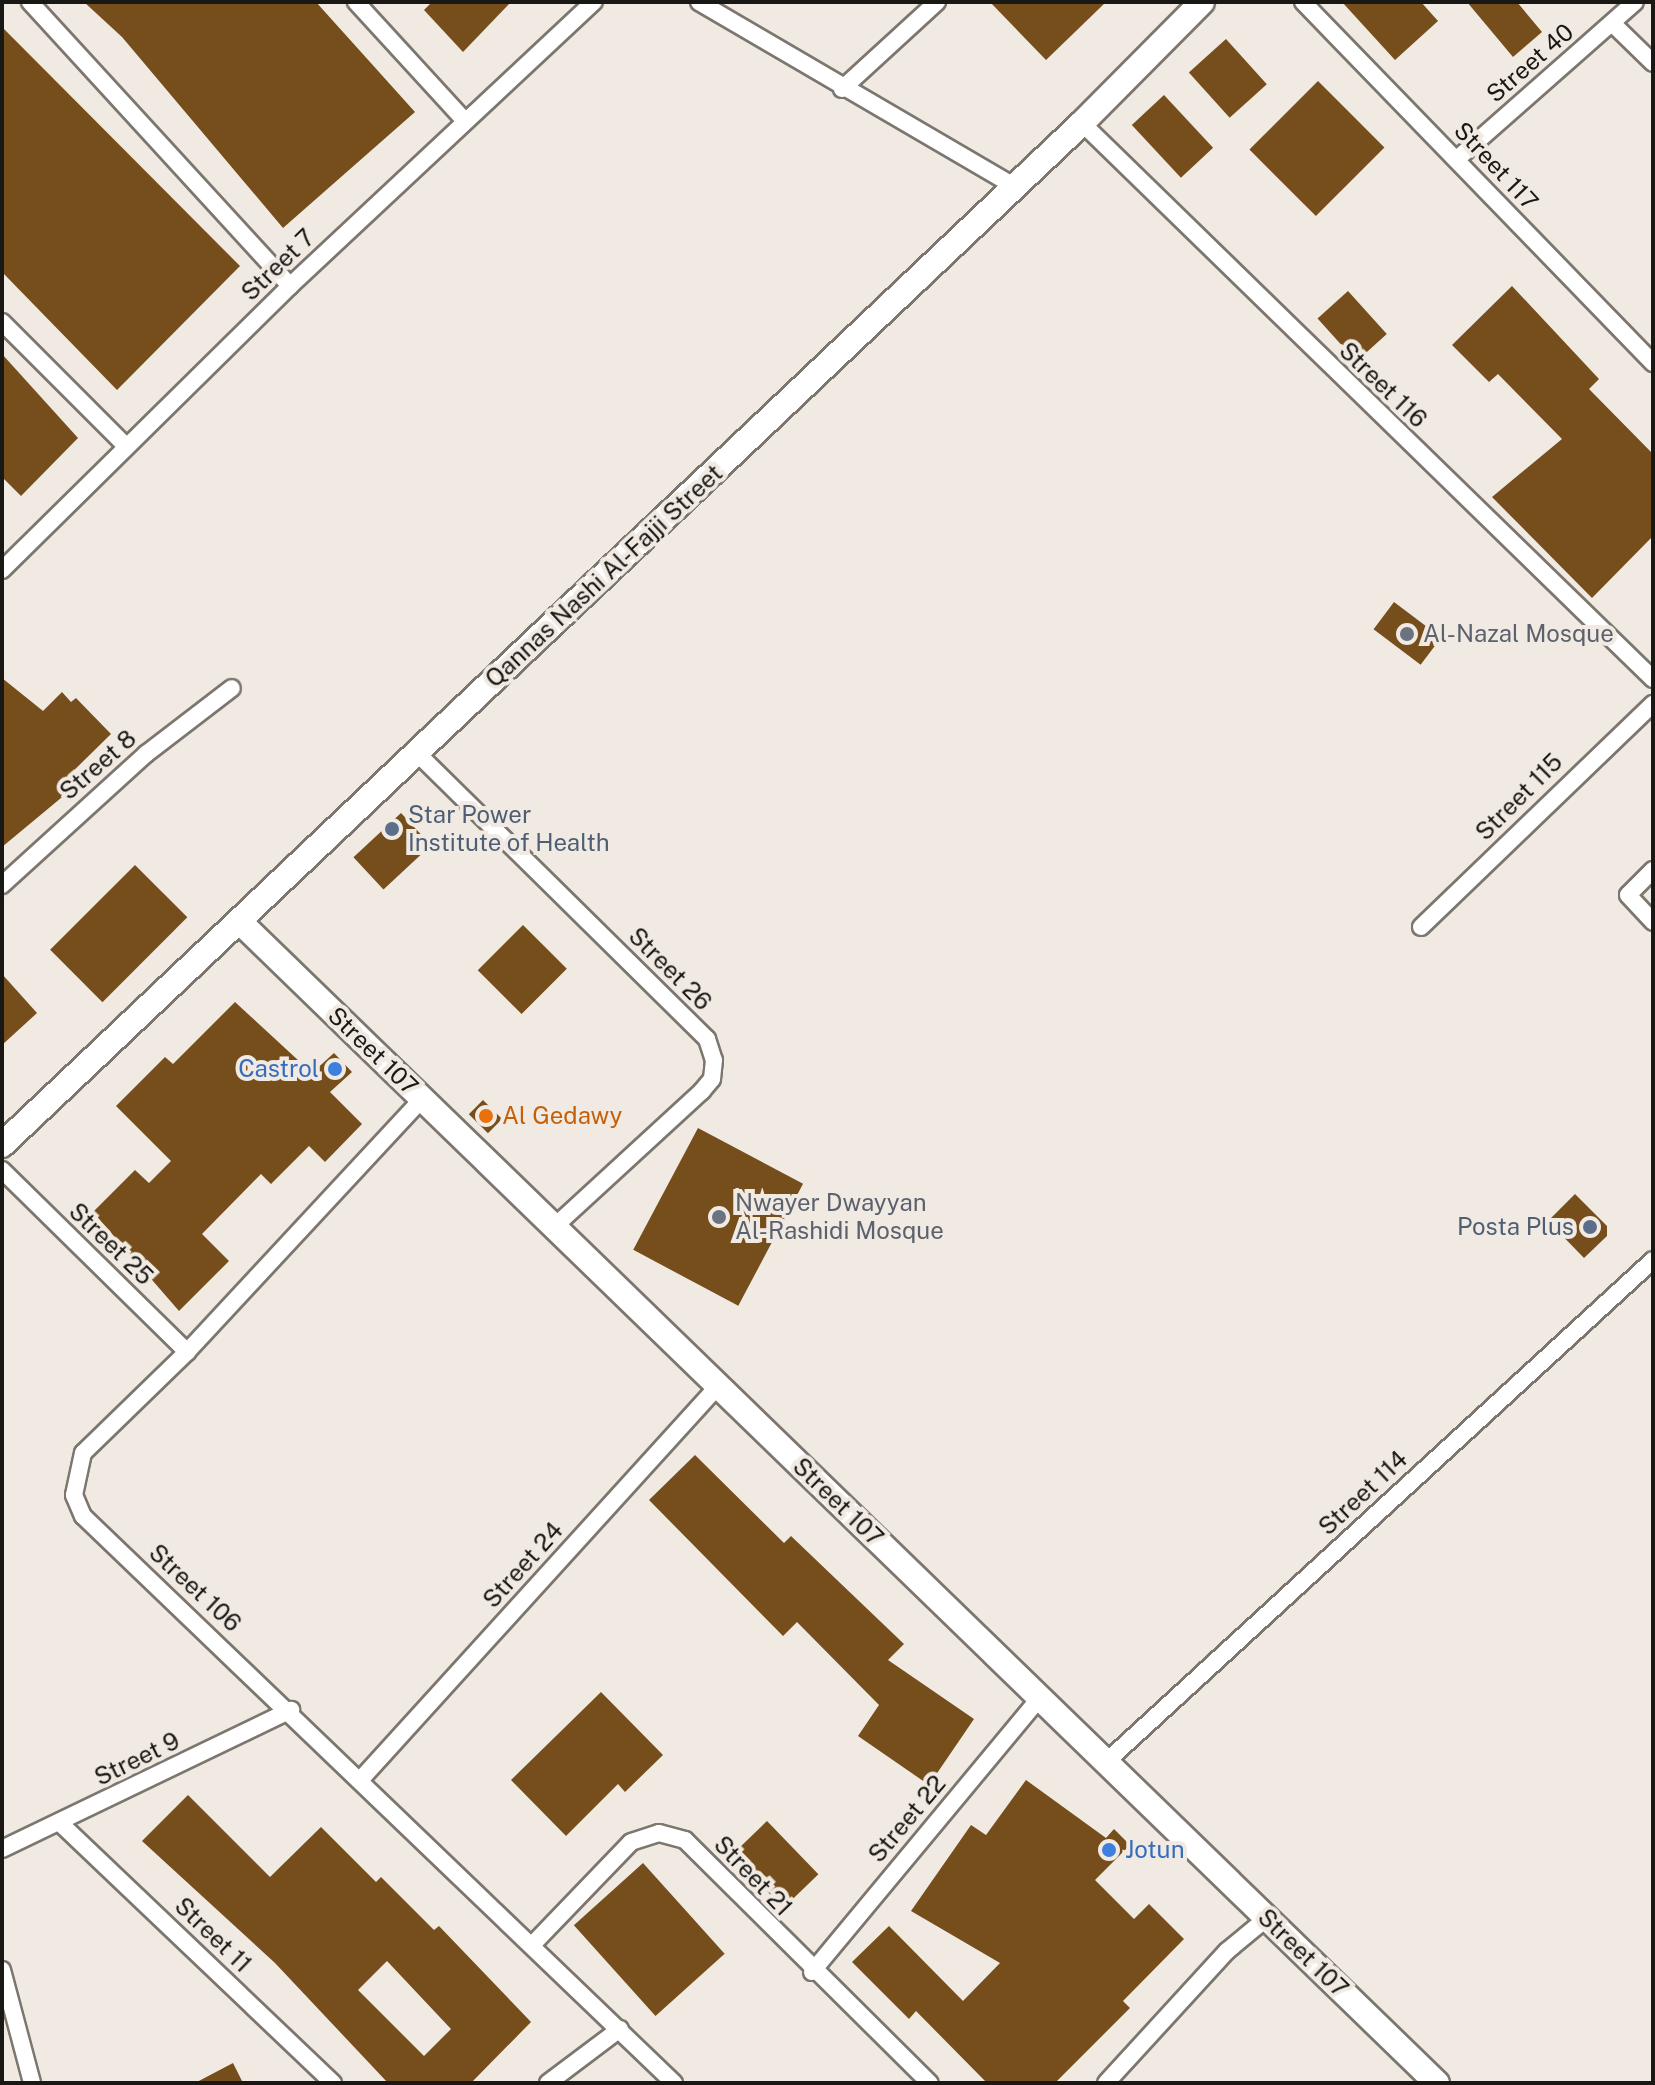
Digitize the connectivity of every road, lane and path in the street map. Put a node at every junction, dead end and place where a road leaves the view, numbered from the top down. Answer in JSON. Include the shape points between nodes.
{"nodes":[{"id":1,"x":30,"y":2,"type":"edge"},
{"id":2,"x":356,"y":2,"type":"edge"},
{"id":3,"x":594,"y":2,"type":"edge"},
{"id":4,"x":699,"y":2,"type":"edge"},
{"id":5,"x":910,"y":2,"type":"edge"},
{"id":6,"x":937,"y":2,"type":"edge"},
{"id":7,"x":1202,"y":2,"type":"edge"},
{"id":8,"x":1303,"y":2,"type":"edge"},
{"id":9,"x":1635,"y":2,"type":"edge"},
{"id":10,"x":923,"y":15,"type":"junction"},
{"id":11,"x":1612,"y":23,"type":"junction"},
{"id":12,"x":1653,"y":63,"type":"edge"},
{"id":13,"x":842,"y":89,"type":"junction"},
{"id":14,"x":465,"y":121,"type":"junction"},
{"id":15,"x":1082,"y":123,"type":"junction"},
{"id":16,"x":1457,"y":159,"type":"junction"},
{"id":17,"x":1014,"y":186,"type":"junction"},
{"id":18,"x":290,"y":286,"type":"junction"},
{"id":19,"x":2,"y":322,"type":"edge"},
{"id":20,"x":1653,"y":363,"type":"edge"},
{"id":21,"x":125,"y":445,"type":"junction"},
{"id":22,"x":2,"y":570,"type":"edge"},
{"id":23,"x":1653,"y":679,"type":"edge"},
{"id":24,"x":232,"y":688,"type":"dead end"},
{"id":25,"x":1653,"y":704,"type":"edge"},
{"id":26,"x":416,"y":752,"type":"junction"},
{"id":27,"x":1653,"y":870,"type":"edge"},
{"id":28,"x":2,"y":885,"type":"edge"},
{"id":29,"x":239,"y":921,"type":"junction"},
{"id":30,"x":1653,"y":922,"type":"edge"},
{"id":31,"x":1421,"y":927,"type":"dead end"},
{"id":32,"x":422,"y":1099,"type":"junction"},
{"id":33,"x":2,"y":1145,"type":"edge"},
{"id":34,"x":2,"y":1170,"type":"edge"},
{"id":35,"x":554,"y":1227,"type":"junction"},
{"id":36,"x":1653,"y":1260,"type":"edge"},
{"id":37,"x":187,"y":1352,"type":"junction"},
{"id":38,"x":719,"y":1385,"type":"junction"},
{"id":39,"x":1040,"y":1697,"type":"junction"},
{"id":40,"x":291,"y":1710,"type":"junction"},
{"id":41,"x":1106,"y":1762,"type":"junction"},
{"id":42,"x":362,"y":1778,"type":"junction"},
{"id":43,"x":60,"y":1823,"type":"junction"},
{"id":44,"x":2,"y":1849,"type":"edge"},
{"id":45,"x":1267,"y":1918,"type":"junction"},
{"id":46,"x":533,"y":1944,"type":"junction"},
{"id":47,"x":2,"y":1970,"type":"edge"},
{"id":48,"x":812,"y":1972,"type":"junction"},
{"id":49,"x":620,"y":2029,"type":"junction"},
{"id":50,"x":32,"y":2083,"type":"edge"},
{"id":51,"x":333,"y":2083,"type":"edge"},
{"id":52,"x":548,"y":2083,"type":"edge"},
{"id":53,"x":674,"y":2083,"type":"edge"},
{"id":54,"x":930,"y":2083,"type":"edge"},
{"id":55,"x":1106,"y":2083,"type":"edge"},
{"id":56,"x":1437,"y":2083,"type":"edge"}],
"edges":[{"from":1,"to":18,"type":"street"},
{"from":2,"to":14,"type":"street"},
{"from":3,"to":14,"type":"street","name":"Street 7"},
{"from":4,"to":13,"type":"street"},
{"from":5,"to":10,"type":"street"},
{"from":6,"to":10,"type":"street"},
{"from":7,"to":15,"type":"street","name":"Qannas Nashi Al-Fajji Street"},
{"from":8,"to":16,"type":"street","name":"Street 117"},
{"from":9,"to":11,"type":"street","name":"Street 40"},
{"from":10,"to":13,"type":"street"},
{"from":11,"to":12,"type":"street"},
{"from":11,"to":16,"type":"street","name":"Street 40"},
{"from":13,"to":17,"type":"street"},
{"from":14,"to":18,"type":"street","name":"Street 7"},
{"from":15,"to":17,"type":"street","name":"Qannas Nashi Al-Fajji Street"},
{"from":15,"to":23,"type":"street","name":"Street 116"},
{"from":16,"to":20,"type":"street","name":"Street 117"},
{"from":17,"to":26,"type":"street","name":"Qannas Nashi Al-Fajji Street"},
{"from":18,"to":21,"type":"street","name":"Street 7"},
{"from":19,"to":21,"type":"street"},
{"from":21,"to":22,"type":"street","name":"Street 7"},
{"from":24,"to":28,"type":"street","name":"Street 8","via":[[146,754]]},
{"from":25,"to":31,"type":"street","name":"Street 115"},
{"from":26,"to":29,"type":"street","name":"Qannas Nashi Al-Fajji Street"},
{"from":26,"to":35,"type":"street","name":"Street 26","via":[[707,1039],[714,1060],[712,1079],[702,1091]]},
{"from":27,"to":30,"type":"street","via":[[1628,895]]},
{"from":29,"to":32,"type":"street","name":"Street 107"},
{"from":29,"to":33,"type":"street","name":"Qannas Nashi Al-Fajji Street"},
{"from":32,"to":35,"type":"street","name":"Street 107"},
{"from":32,"to":37,"type":"street","name":"Street 106"},
{"from":34,"to":37,"type":"street","name":"Street 25"},
{"from":35,"to":38,"type":"street","name":"Street 107"},
{"from":36,"to":41,"type":"street","name":"Street 114"},
{"from":37,"to":40,"type":"street","name":"Street 106","via":[[83,1453],[74,1495],[83,1516]]},
{"from":38,"to":39,"type":"street","name":"Street 107"},
{"from":38,"to":42,"type":"street","name":"Street 24"},
{"from":39,"to":41,"type":"street","name":"Street 107"},
{"from":39,"to":48,"type":"street","name":"Street 22"},
{"from":40,"to":42,"type":"street","name":"Street 106"},
{"from":40,"to":43,"type":"street","name":"Street 9"},
{"from":41,"to":45,"type":"street","name":"Street 107"},
{"from":42,"to":46,"type":"street","name":"Street 106"},
{"from":43,"to":44,"type":"street","name":"Street 9"},
{"from":43,"to":51,"type":"street","name":"Street 11"},
{"from":45,"to":55,"type":"street","via":[[1227,1951]]},
{"from":45,"to":56,"type":"street","name":"Street 107"},
{"from":46,"to":48,"type":"street","name":"Street 21","via":[[631,1842],[659,1833],[685,1840]]},
{"from":46,"to":49,"type":"street","name":"Street 106"},
{"from":47,"to":50,"type":"street"},
{"from":48,"to":54,"type":"street","name":"Street 21"},
{"from":49,"to":52,"type":"street"},
{"from":49,"to":53,"type":"street","name":"Street 106"}]}
